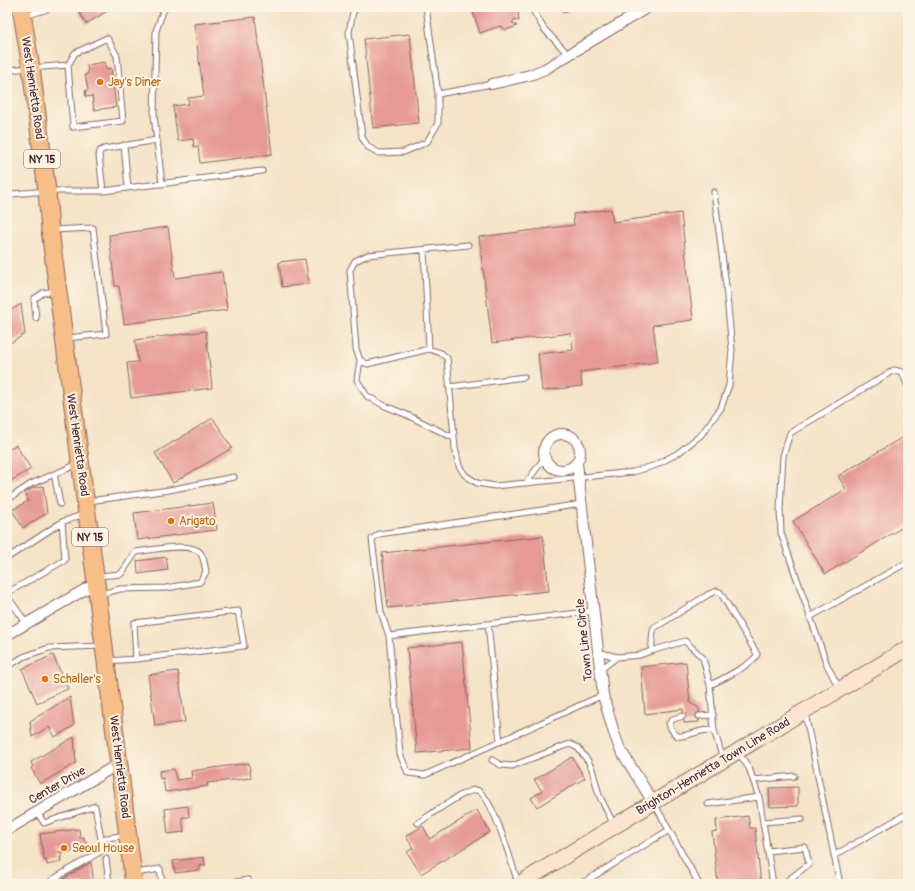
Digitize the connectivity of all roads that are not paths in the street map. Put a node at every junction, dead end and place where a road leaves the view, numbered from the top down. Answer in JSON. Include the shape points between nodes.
{"nodes":[{"id":1,"x":54,"y":7,"type":"edge"},
{"id":2,"x":166,"y":7,"type":"edge"},
{"id":3,"x":357,"y":7,"type":"edge"},
{"id":4,"x":426,"y":7,"type":"edge"},
{"id":5,"x":531,"y":7,"type":"edge"},
{"id":6,"x":648,"y":7,"type":"edge"},
{"id":7,"x":634,"y":11,"type":"edge"},
{"id":8,"x":22,"y":12,"type":"edge"},
{"id":9,"x":569,"y":55,"type":"junction"},
{"id":10,"x":68,"y":65,"type":"junction"},
{"id":11,"x":31,"y":68,"type":"junction"},
{"id":12,"x":7,"y":70,"type":"edge"},
{"id":13,"x":492,"y":84,"type":"joint"},
{"id":14,"x":438,"y":94,"type":"junction"},
{"id":15,"x":157,"y":140,"type":"junction"},
{"id":16,"x":124,"y":145,"type":"junction"},
{"id":17,"x":262,"y":171,"type":"dead end"},
{"id":18,"x":162,"y":184,"type":"junction"},
{"id":19,"x":128,"y":188,"type":"junction"},
{"id":20,"x":47,"y":191,"type":"junction"},
{"id":21,"x":103,"y":191,"type":"junction"},
{"id":22,"x":714,"y":192,"type":"dead end"},
{"id":23,"x":7,"y":195,"type":"edge"},
{"id":24,"x":50,"y":230,"type":"junction"},
{"id":25,"x":468,"y":245,"type":"dead end"},
{"id":26,"x":424,"y":250,"type":"junction"},
{"id":27,"x":58,"y":290,"type":"junction"},
{"id":28,"x":36,"y":318,"type":"dead end"},
{"id":29,"x":64,"y":339,"type":"junction"},
{"id":30,"x":429,"y":350,"type":"junction"},
{"id":31,"x":360,"y":360,"type":"junction"},
{"id":32,"x":524,"y":378,"type":"dead end"},
{"id":33,"x":449,"y":387,"type":"junction"},
{"id":34,"x":908,"y":387,"type":"edge"},
{"id":35,"x":454,"y":438,"type":"junction"},
{"id":36,"x":545,"y":457,"type":"junction"},
{"id":37,"x":81,"y":463,"type":"junction"},
{"id":38,"x":577,"y":463,"type":"junction"},
{"id":39,"x":54,"y":474,"type":"junction"},
{"id":40,"x":234,"y":477,"type":"dead end"},
{"id":41,"x":579,"y":477,"type":"junction"},
{"id":42,"x":526,"y":483,"type":"junction"},
{"id":43,"x":7,"y":500,"type":"edge"},
{"id":44,"x":60,"y":504,"type":"dead end"},
{"id":45,"x":582,"y":504,"type":"junction"},
{"id":46,"x":86,"y":507,"type":"junction"},
{"id":47,"x":62,"y":522,"type":"junction"},
{"id":48,"x":7,"y":558,"type":"edge"},
{"id":49,"x":908,"y":562,"type":"edge"},
{"id":50,"x":97,"y":585,"type":"junction"},
{"id":51,"x":8,"y":598,"type":"edge"},
{"id":52,"x":594,"y":611,"type":"junction"},
{"id":53,"x":810,"y":617,"type":"junction"},
{"id":54,"x":27,"y":624,"type":"junction"},
{"id":55,"x":488,"y":624,"type":"junction"},
{"id":56,"x":7,"y":635,"type":"edge"},
{"id":57,"x":389,"y":636,"type":"junction"},
{"id":58,"x":908,"y":648,"type":"edge"},
{"id":59,"x":651,"y":651,"type":"junction"},
{"id":60,"x":598,"y":652,"type":"junction"},
{"id":61,"x":105,"y":653,"type":"junction"},
{"id":62,"x":617,"y":657,"type":"junction"},
{"id":63,"x":136,"y":659,"type":"junction"},
{"id":64,"x":7,"y":667,"type":"edge"},
{"id":65,"x":600,"y":670,"type":"junction"},
{"id":66,"x":710,"y":685,"type":"junction"},
{"id":67,"x":840,"y":689,"type":"junction"},
{"id":68,"x":603,"y":695,"type":"junction"},
{"id":69,"x":805,"y":710,"type":"junction"},
{"id":70,"x":713,"y":715,"type":"junction"},
{"id":71,"x":683,"y":716,"type":"dead end"},
{"id":72,"x":699,"y":716,"type":"dead end"},
{"id":73,"x":714,"y":730,"type":"junction"},
{"id":74,"x":500,"y":742,"type":"junction"},
{"id":75,"x":738,"y":751,"type":"junction"},
{"id":76,"x":492,"y":760,"type":"dead end"},
{"id":77,"x":724,"y":760,"type":"junction"},
{"id":78,"x":120,"y":763,"type":"junction"},
{"id":79,"x":794,"y":776,"type":"dead end"},
{"id":80,"x":754,"y":780,"type":"junction"},
{"id":81,"x":759,"y":797,"type":"junction"},
{"id":82,"x":653,"y":802,"type":"junction"},
{"id":83,"x":708,"y":804,"type":"dead end"},
{"id":84,"x":37,"y":812,"type":"junction"},
{"id":85,"x":908,"y":813,"type":"edge"},
{"id":86,"x":802,"y":819,"type":"dead end"},
{"id":87,"x":763,"y":822,"type":"junction"},
{"id":88,"x":418,"y":823,"type":"dead end"},
{"id":89,"x":614,"y":826,"type":"junction"},
{"id":90,"x":7,"y":830,"type":"edge"},
{"id":91,"x":669,"y":830,"type":"junction"},
{"id":92,"x":128,"y":834,"type":"junction"},
{"id":93,"x":101,"y":839,"type":"junction"},
{"id":94,"x":768,"y":851,"type":"junction"},
{"id":95,"x":834,"y":855,"type":"junction"},
{"id":96,"x":106,"y":859,"type":"dead end"},
{"id":97,"x":52,"y":880,"type":"dead end"},
{"id":98,"x":248,"y":880,"type":"dead end"},
{"id":99,"x":133,"y":881,"type":"edge"},
{"id":100,"x":109,"y":884,"type":"edge"},
{"id":101,"x":162,"y":884,"type":"edge"},
{"id":102,"x":223,"y":884,"type":"edge"},
{"id":103,"x":519,"y":884,"type":"edge"},
{"id":104,"x":581,"y":884,"type":"edge"},
{"id":105,"x":699,"y":884,"type":"edge"},
{"id":106,"x":773,"y":884,"type":"edge"},
{"id":107,"x":783,"y":884,"type":"edge"},
{"id":108,"x":840,"y":884,"type":"edge"}],
"edges":[{"from":1,"to":8,"type":"lane"},
{"from":2,"to":15,"type":"lane","via":[[156,31],[154,114]]},
{"from":3,"to":14,"type":"lane","via":[[353,12],[349,32],[362,137],[368,147],[379,153],[404,152],[427,142],[438,123]]},
{"from":4,"to":14,"type":"lane"},
{"from":5,"to":9,"type":"lane","via":[[544,29]]},
{"from":6,"to":7,"type":"street"},
{"from":7,"to":9,"type":"street"},
{"from":8,"to":11,"type":"main road","name":"West Henrietta Road","number":"NY 15"},
{"from":9,"to":13,"type":"street","via":[[530,75]]},
{"from":10,"to":10,"type":"lane","via":[[75,53],[106,38],[118,56],[123,121],[73,127]]},
{"from":10,"to":11,"type":"lane"},
{"from":11,"to":12,"type":"lane"},
{"from":11,"to":20,"type":"main road","name":"West Henrietta Road","number":"NY 15"},
{"from":13,"to":14,"type":"lane"},
{"from":15,"to":16,"type":"lane"},
{"from":15,"to":18,"type":"lane"},
{"from":16,"to":19,"type":"lane"},
{"from":16,"to":21,"type":"lane","via":[[100,151]]},
{"from":17,"to":18,"type":"lane"},
{"from":18,"to":19,"type":"lane"},
{"from":19,"to":21,"type":"lane"},
{"from":20,"to":21,"type":"lane"},
{"from":20,"to":23,"type":"lane"},
{"from":20,"to":24,"type":"main road","name":"West Henrietta Road","number":"NY 15"},
{"from":22,"to":41,"type":"lane","via":[[732,350],[729,385],[721,408],[702,434],[678,453],[656,465],[633,472]]},
{"from":24,"to":27,"type":"main road","name":"West Henrietta Road","number":"NY 15"},
{"from":24,"to":29,"type":"lane","via":[[93,228],[106,334]]},
{"from":25,"to":26,"type":"lane"},
{"from":26,"to":30,"type":"lane"},
{"from":26,"to":31,"type":"lane","via":[[368,255],[355,261],[350,270],[356,349]]},
{"from":27,"to":28,"type":"lane","via":[[43,293],[34,299]]},
{"from":27,"to":29,"type":"main road","name":"West Henrietta Road","number":"NY 15"},
{"from":29,"to":37,"type":"main road","name":"West Henrietta Road","number":"NY 15"},
{"from":30,"to":31,"type":"lane","via":[[367,364]]},
{"from":30,"to":33,"type":"lane","via":[[441,353],[447,358]]},
{"from":31,"to":35,"type":"lane","via":[[357,380],[367,396]]},
{"from":32,"to":33,"type":"lane"},
{"from":33,"to":35,"type":"lane"},
{"from":34,"to":53,"type":"lane","via":[[902,372],[894,370],[790,433],[783,456],[781,533]]},
{"from":35,"to":42,"type":"lane","via":[[459,466],[465,475],[477,484],[495,486]]},
{"from":36,"to":38,"type":"street","via":[[547,463],[556,470],[568,470]]},
{"from":36,"to":38,"type":"street","name":"Town Line Circle","via":[[548,441],[553,437],[571,436],[579,445],[580,457]]},
{"from":36,"to":42,"type":"lane"},
{"from":37,"to":39,"type":"lane"},
{"from":37,"to":46,"type":"main road","name":"West Henrietta Road","number":"NY 15"},
{"from":38,"to":41,"type":"street","name":"Town Line Circle"},
{"from":39,"to":43,"type":"lane","via":[[31,484]]},
{"from":39,"to":44,"type":"lane"},
{"from":40,"to":46,"type":"lane"},
{"from":41,"to":42,"type":"lane"},
{"from":41,"to":45,"type":"street","name":"Town Line Circle"},
{"from":45,"to":52,"type":"street","name":"Town Line Circle"},
{"from":45,"to":57,"type":"lane","via":[[379,534],[372,539],[381,612]]},
{"from":46,"to":47,"type":"lane"},
{"from":46,"to":50,"type":"main road","name":"West Henrietta Road","number":"NY 15"},
{"from":47,"to":48,"type":"lane"},
{"from":47,"to":51,"type":"lane","via":[[65,560]]},
{"from":49,"to":53,"type":"lane"},
{"from":50,"to":50,"type":"lane","via":[[120,589],[166,588],[200,582],[206,572],[201,554],[193,547],[136,552],[121,574]]},
{"from":50,"to":54,"type":"street"},
{"from":50,"to":61,"type":"main road","name":"West Henrietta Road","number":"NY 15"},
{"from":51,"to":54,"type":"lane"},
{"from":52,"to":55,"type":"lane"},
{"from":52,"to":60,"type":"street","name":"Town Line Circle"},
{"from":53,"to":67,"type":"lane","via":[[827,665]]},
{"from":54,"to":56,"type":"street"},
{"from":55,"to":57,"type":"lane"},
{"from":55,"to":74,"type":"lane"},
{"from":57,"to":74,"type":"lane","via":[[400,754],[408,773],[425,775]]},
{"from":58,"to":67,"type":"street","name":"Brighton-Henrietta Town Line Road"},
{"from":59,"to":62,"type":"lane","via":[[640,655]]},
{"from":59,"to":66,"type":"lane","via":[[684,641],[703,658]]},
{"from":59,"to":66,"type":"lane","via":[[654,628],[709,594],[720,592],[757,654],[754,660]]},
{"from":60,"to":62,"type":"lane"},
{"from":60,"to":65,"type":"street","name":"Town Line Circle"},
{"from":61,"to":63,"type":"lane"},
{"from":61,"to":64,"type":"lane","via":[[49,648]]},
{"from":61,"to":78,"type":"main road","name":"West Henrietta Road","number":"NY 15"},
{"from":62,"to":65,"type":"lane"},
{"from":63,"to":63,"type":"lane","via":[[244,646],[238,611],[134,623]]},
{"from":65,"to":68,"type":"street","name":"Town Line Circle"},
{"from":66,"to":70,"type":"lane"},
{"from":67,"to":69,"type":"street","name":"Brighton-Henrietta Town Line Road"},
{"from":68,"to":74,"type":"lane"},
{"from":68,"to":82,"type":"street","name":"Town Line Circle","via":[[620,748]]},
{"from":69,"to":75,"type":"street","name":"Brighton-Henrietta Town Line Road"},
{"from":69,"to":95,"type":"lane"},
{"from":70,"to":72,"type":"lane"},
{"from":70,"to":73,"type":"lane"},
{"from":71,"to":73,"type":"lane","via":[[670,724],[677,736]]},
{"from":73,"to":77,"type":"lane"},
{"from":75,"to":77,"type":"street","name":"Brighton-Henrietta Town Line Road"},
{"from":75,"to":80,"type":"lane"},
{"from":76,"to":89,"type":"lane","via":[[500,765],[512,766],[570,744],[578,748],[592,769],[599,796]]},
{"from":77,"to":82,"type":"street","name":"Brighton-Henrietta Town Line Road"},
{"from":78,"to":84,"type":"street","name":"Center Drive"},
{"from":78,"to":92,"type":"main road","name":"West Henrietta Road","number":"NY 15"},
{"from":79,"to":80,"type":"lane"},
{"from":80,"to":81,"type":"lane"},
{"from":81,"to":83,"type":"lane"},
{"from":81,"to":87,"type":"lane"},
{"from":82,"to":89,"type":"street","name":"Brighton-Henrietta Town Line Road"},
{"from":82,"to":91,"type":"lane"},
{"from":84,"to":90,"type":"street","name":"Center Drive"},
{"from":84,"to":93,"type":"lane","via":[[44,823],[94,806]]},
{"from":85,"to":95,"type":"lane"},
{"from":86,"to":87,"type":"lane"},
{"from":87,"to":94,"type":"lane"},
{"from":88,"to":103,"type":"lane","via":[[461,795],[479,791],[496,816]]},
{"from":89,"to":103,"type":"street","name":"Brighton-Henrietta Town Line Road"},
{"from":91,"to":104,"type":"lane"},
{"from":91,"to":105,"type":"lane"},
{"from":92,"to":93,"type":"lane"},
{"from":92,"to":99,"type":"main road","name":"West Henrietta Road","number":"NY 15"},
{"from":93,"to":97,"type":"lane","via":[[103,850]]},
{"from":94,"to":106,"type":"lane"},
{"from":94,"to":107,"type":"lane","via":[[805,847],[809,864]]},
{"from":95,"to":108,"type":"lane"},
{"from":96,"to":100,"type":"lane"},
{"from":98,"to":102,"type":"lane"},
{"from":99,"to":101,"type":"lane","via":[[160,869]]}]}
